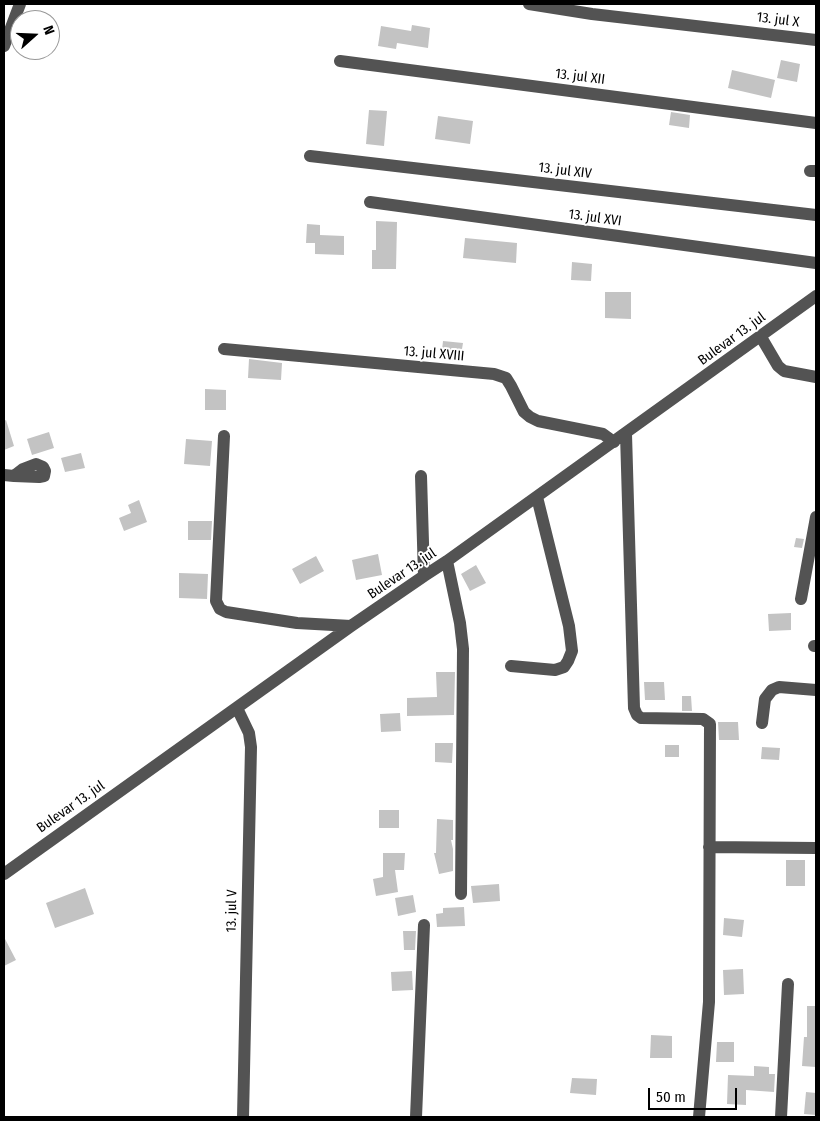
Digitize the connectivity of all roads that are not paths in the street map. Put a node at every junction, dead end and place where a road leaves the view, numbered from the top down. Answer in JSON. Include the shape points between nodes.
{"nodes":[{"id":1,"x":16,"y":4,"type":"edge"},
{"id":2,"x":528,"y":4,"type":"edge"},
{"id":3,"x":816,"y":40,"type":"edge"},
{"id":4,"x":4,"y":46,"type":"edge"},
{"id":5,"x":340,"y":61,"type":"dead end"},
{"id":6,"x":816,"y":123,"type":"edge"},
{"id":7,"x":310,"y":156,"type":"dead end"},
{"id":8,"x":370,"y":202,"type":"dead end"},
{"id":9,"x":816,"y":215,"type":"edge"},
{"id":10,"x":816,"y":264,"type":"edge"},
{"id":11,"x":816,"y":296,"type":"edge"},
{"id":12,"x":761,"y":337,"type":"junction"},
{"id":13,"x":224,"y":349,"type":"dead end"},
{"id":14,"x":816,"y":377,"type":"edge"},
{"id":15,"x":626,"y":434,"type":"junction"},
{"id":16,"x":224,"y":436,"type":"dead end"},
{"id":17,"x":614,"y":442,"type":"junction"},
{"id":18,"x":422,"y":476,"type":"dead end"},
{"id":19,"x":537,"y":497,"type":"junction"},
{"id":20,"x":816,"y":517,"type":"edge"},
{"id":21,"x":447,"y":562,"type":"junction"},
{"id":22,"x":424,"y":576,"type":"junction"},
{"id":23,"x":801,"y":599,"type":"dead end"},
{"id":24,"x":351,"y":626,"type":"junction"},
{"id":25,"x":511,"y":666,"type":"dead end"},
{"id":26,"x":816,"y":690,"type":"edge"},
{"id":27,"x":237,"y":708,"type":"junction"},
{"id":28,"x":762,"y":723,"type":"dead end"},
{"id":29,"x":709,"y":846,"type":"junction"},
{"id":30,"x":816,"y":848,"type":"edge"},
{"id":31,"x":4,"y":874,"type":"edge"},
{"id":32,"x":461,"y":894,"type":"dead end"},
{"id":33,"x":424,"y":925,"type":"dead end"},
{"id":34,"x":788,"y":984,"type":"dead end"},
{"id":35,"x":243,"y":1117,"type":"edge"},
{"id":36,"x":416,"y":1117,"type":"edge"},
{"id":37,"x":698,"y":1117,"type":"edge"},
{"id":38,"x":781,"y":1117,"type":"edge"}],
"edges":[{"from":1,"to":4,"type":"street"},
{"from":2,"to":3,"type":"street","name":"13. jul X"},
{"from":5,"to":6,"type":"street","name":"13. jul XII"},
{"from":7,"to":9,"type":"street","name":"13. jul XIV"},
{"from":8,"to":10,"type":"street","name":"13. jul XVI"},
{"from":11,"to":12,"type":"street","name":"Bulevar 13. jul"},
{"from":12,"to":14,"type":"street","via":[[784,371]]},
{"from":12,"to":15,"type":"street","name":"Bulevar 13. jul"},
{"from":13,"to":17,"type":"street","name":"13. jul XVIII","via":[[494,374],[506,378],[530,417],[603,434]]},
{"from":15,"to":17,"type":"street","name":"Bulevar 13. jul"},
{"from":15,"to":29,"type":"street","via":[[634,708],[641,718],[703,719],[710,724]]},
{"from":16,"to":24,"type":"street","via":[[216,602],[220,609],[297,623]]},
{"from":17,"to":19,"type":"street","name":"Bulevar 13. jul"},
{"from":18,"to":22,"type":"street"},
{"from":19,"to":21,"type":"street","name":"Bulevar 13. jul"},
{"from":19,"to":25,"type":"street","via":[[569,626],[572,651],[564,667],[555,670]]},
{"from":20,"to":23,"type":"street"},
{"from":21,"to":22,"type":"street","name":"Bulevar 13. jul"},
{"from":21,"to":32,"type":"street","via":[[463,649]]},
{"from":22,"to":24,"type":"street","name":"Bulevar 13. jul"},
{"from":24,"to":27,"type":"street","name":"Bulevar 13. jul"},
{"from":26,"to":28,"type":"street","via":[[772,690],[765,699]]},
{"from":27,"to":31,"type":"street","name":"Bulevar 13. jul"},
{"from":27,"to":35,"type":"street","name":"13. jul V","via":[[249,733],[251,747]]},
{"from":29,"to":30,"type":"street"},
{"from":29,"to":37,"type":"street","via":[[709,1002]]},
{"from":33,"to":36,"type":"street"},
{"from":34,"to":38,"type":"street"}]}
